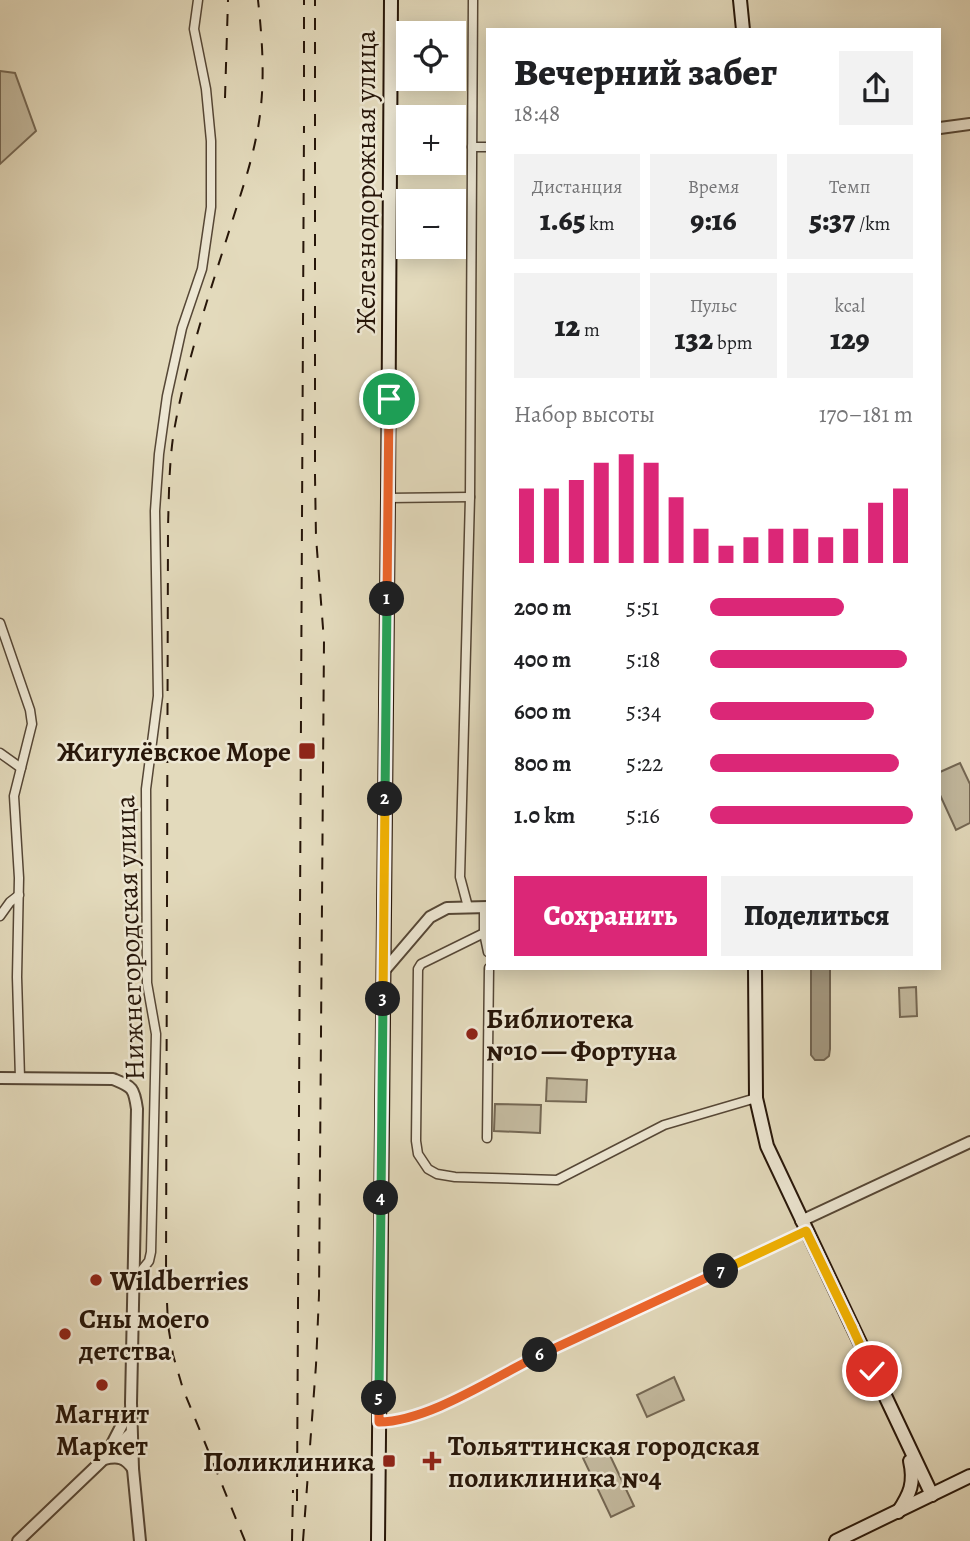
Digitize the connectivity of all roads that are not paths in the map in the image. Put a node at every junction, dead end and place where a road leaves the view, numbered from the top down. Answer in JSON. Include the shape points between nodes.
{"nodes":[{"id":1,"x":198,"y":0,"type":"edge"},
{"id":2,"x":391,"y":0,"type":"edge"},
{"id":3,"x":473,"y":0,"type":"edge"},
{"id":4,"x":740,"y":0,"type":"edge"},
{"id":5,"x":743,"y":28,"type":"edge"},
{"id":6,"x":970,"y":124,"type":"edge"},
{"id":7,"x":941,"y":128,"type":"edge"},
{"id":8,"x":472,"y":147,"type":"junction"},
{"id":9,"x":486,"y":147,"type":"edge"},
{"id":10,"x":470,"y":497,"type":"junction"},
{"id":11,"x":388,"y":498,"type":"junction"},
{"id":12,"x":0,"y":623,"type":"edge"},
{"id":13,"x":0,"y":753,"type":"edge"},
{"id":14,"x":21,"y":768,"type":"junction"},
{"id":15,"x":19,"y":895,"type":"junction"},
{"id":16,"x":468,"y":907,"type":"junction"},
{"id":17,"x":486,"y":907,"type":"edge"},
{"id":18,"x":0,"y":916,"type":"edge"},
{"id":19,"x":484,"y":933,"type":"junction"},
{"id":20,"x":486,"y":942,"type":"edge"},
{"id":21,"x":489,"y":970,"type":"edge"},
{"id":22,"x":755,"y":970,"type":"edge"},
{"id":23,"x":383,"y":972,"type":"junction"},
{"id":24,"x":0,"y":1078,"type":"edge"},
{"id":25,"x":20,"y":1079,"type":"junction"},
{"id":26,"x":756,"y":1098,"type":"junction"},
{"id":27,"x":487,"y":1138,"type":"dead end"},
{"id":28,"x":970,"y":1142,"type":"edge"},
{"id":29,"x":804,"y":1226,"type":"junction"},
{"id":30,"x":133,"y":1281,"type":"junction"},
{"id":31,"x":131,"y":1403,"type":"junction"},
{"id":32,"x":379,"y":1422,"type":"junction"},
{"id":33,"x":131,"y":1433,"type":"junction"},
{"id":34,"x":905,"y":1441,"type":"junction"},
{"id":35,"x":101,"y":1459,"type":"junction"},
{"id":36,"x":133,"y":1469,"type":"junction"},
{"id":37,"x":970,"y":1476,"type":"edge"},
{"id":38,"x":947,"y":1488,"type":"junction"},
{"id":39,"x":929,"y":1496,"type":"junction"},
{"id":40,"x":898,"y":1512,"type":"junction"},
{"id":41,"x":18,"y":1541,"type":"edge"},
{"id":42,"x":140,"y":1541,"type":"edge"},
{"id":43,"x":378,"y":1541,"type":"edge"},
{"id":44,"x":836,"y":1541,"type":"edge"}],
"edges":[{"from":1,"to":30,"type":"street","name":"Нижнегородская улица","via":[[194,29],[206,89],[212,207],[202,269],[182,328],[167,396],[156,488],[158,696],[146,789],[147,984],[156,1034],[156,1113],[151,1252]]},
{"from":2,"to":11,"type":"main road","name":"Железнодорожная улица"},
{"from":3,"to":8,"type":"street"},
{"from":4,"to":5,"type":"main road"},
{"from":6,"to":7,"type":"street"},
{"from":8,"to":9,"type":"street"},
{"from":8,"to":10,"type":"street"},
{"from":10,"to":11,"type":"street"},
{"from":10,"to":16,"type":"street","via":[[460,877]]},
{"from":11,"to":23,"type":"main road","name":"Железнодорожная улица"},
{"from":12,"to":14,"type":"street","via":[[30,710],[32,724]]},
{"from":13,"to":14,"type":"street"},
{"from":14,"to":15,"type":"street","via":[[14,796]]},
{"from":15,"to":18,"type":"street"},
{"from":15,"to":25,"type":"street"},
{"from":16,"to":17,"type":"street"},
{"from":16,"to":23,"type":"street","via":[[447,908],[430,917]]},
{"from":17,"to":19,"type":"street"},
{"from":19,"to":20,"type":"street"},
{"from":19,"to":26,"type":"street","via":[[425,961],[418,969],[416,1141],[428,1169],[455,1177],[557,1180],[664,1125]]},
{"from":21,"to":27,"type":"street"},
{"from":22,"to":26,"type":"main road"},
{"from":23,"to":32,"type":"main road","name":"Железнодорожная улица"},
{"from":24,"to":25,"type":"street"},
{"from":25,"to":30,"type":"street","via":[[113,1079],[135,1093]]},
{"from":26,"to":29,"type":"main road","via":[[767,1146]]},
{"from":28,"to":29,"type":"street"},
{"from":29,"to":32,"type":"street","via":[[476,1388],[418,1414]]},
{"from":29,"to":34,"type":"main road"},
{"from":30,"to":31,"type":"street"},
{"from":31,"to":33,"type":"street"},
{"from":31,"to":35,"type":"street","via":[[125,1422]]},
{"from":32,"to":43,"type":"main road","name":"Железнодорожная улица"},
{"from":33,"to":35,"type":"street"},
{"from":33,"to":36,"type":"street"},
{"from":34,"to":38,"type":"main road","via":[[927,1475]]},
{"from":34,"to":39,"type":"main road"},
{"from":34,"to":40,"type":"main road","via":[[914,1477],[911,1492]]},
{"from":35,"to":36,"type":"street","via":[[118,1456]]},
{"from":35,"to":41,"type":"street"},
{"from":36,"to":42,"type":"street"},
{"from":37,"to":38,"type":"main road"},
{"from":38,"to":39,"type":"main road"},
{"from":39,"to":40,"type":"main road"},
{"from":40,"to":44,"type":"main road"}]}
